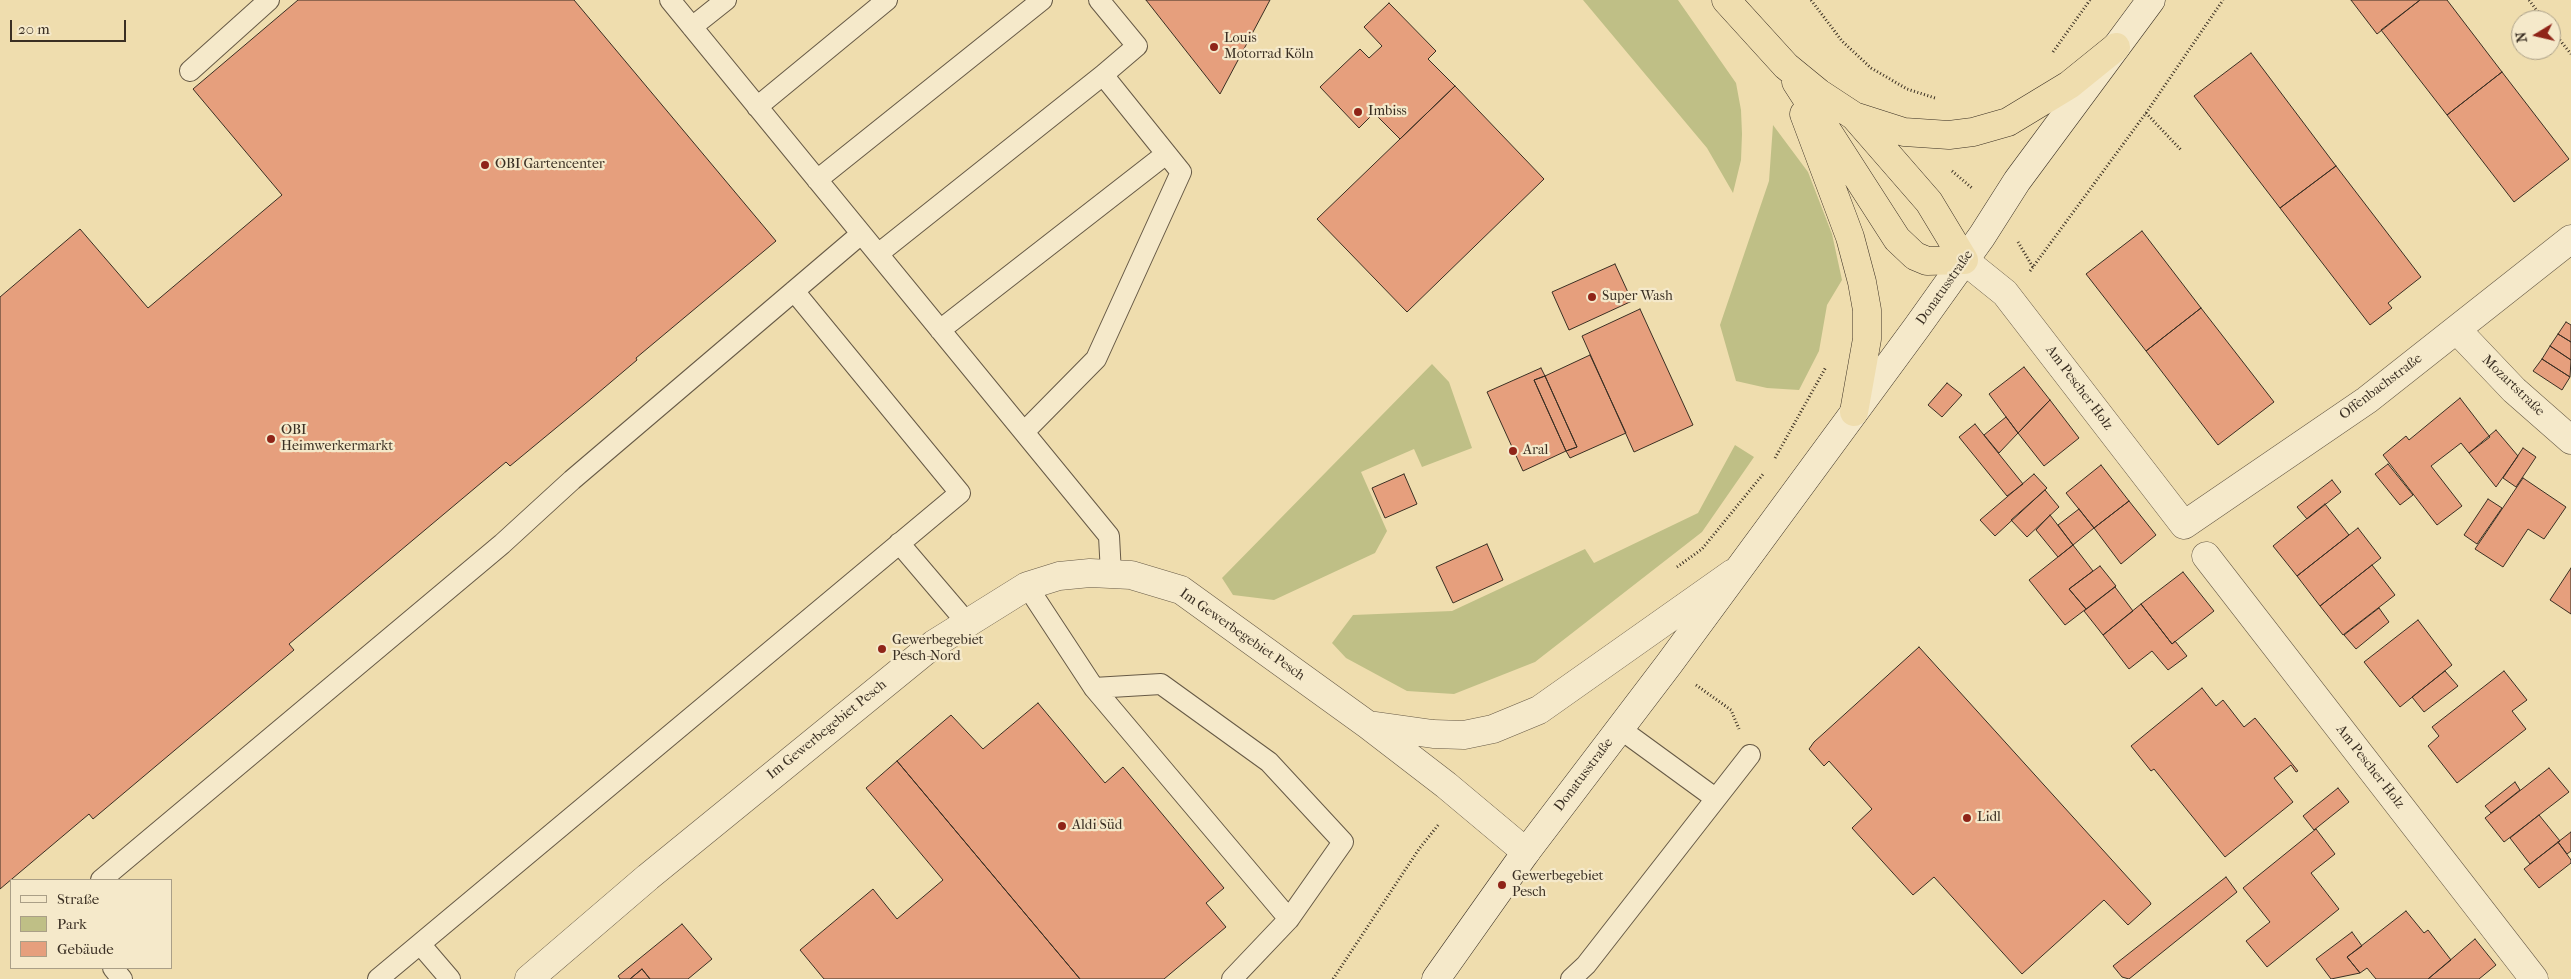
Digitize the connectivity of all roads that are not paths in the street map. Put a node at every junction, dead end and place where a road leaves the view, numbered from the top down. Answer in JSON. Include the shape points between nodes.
{"nodes":[{"id":1,"x":269,"y":0,"type":"edge"},
{"id":2,"x":670,"y":0,"type":"edge"},
{"id":3,"x":726,"y":0,"type":"edge"},
{"id":4,"x":887,"y":0,"type":"edge"},
{"id":5,"x":1042,"y":0,"type":"edge"},
{"id":6,"x":1099,"y":0,"type":"edge"},
{"id":7,"x":1726,"y":0,"type":"edge"},
{"id":8,"x":2151,"y":0,"type":"edge"},
{"id":9,"x":692,"y":27,"type":"junction"},
{"id":10,"x":2116,"y":47,"type":"junction"},
{"id":11,"x":1786,"y":66,"type":"junction"},
{"id":12,"x":190,"y":71,"type":"dead end"},
{"id":13,"x":1103,"y":75,"type":"junction"},
{"id":14,"x":757,"y":107,"type":"junction"},
{"id":15,"x":1854,"y":116,"type":"junction"},
{"id":16,"x":1166,"y":154,"type":"junction"},
{"id":17,"x":817,"y":180,"type":"junction"},
{"id":18,"x":861,"y":234,"type":"junction"},
{"id":19,"x":2571,"y":238,"type":"edge"},
{"id":20,"x":878,"y":254,"type":"junction"},
{"id":21,"x":1964,"y":260,"type":"junction"},
{"id":22,"x":794,"y":291,"type":"junction"},
{"id":23,"x":940,"y":330,"type":"junction"},
{"id":24,"x":2457,"y":330,"type":"junction"},
{"id":25,"x":1854,"y":412,"type":"junction"},
{"id":26,"x":1024,"y":432,"type":"junction"},
{"id":27,"x":2571,"y":440,"type":"edge"},
{"id":28,"x":2184,"y":525,"type":"joint"},
{"id":29,"x":899,"y":543,"type":"junction"},
{"id":30,"x":2206,"y":556,"type":"dead end"},
{"id":31,"x":1735,"y":572,"type":"junction"},
{"id":32,"x":1111,"y":574,"type":"junction"},
{"id":33,"x":1027,"y":586,"type":"junction"},
{"id":34,"x":968,"y":624,"type":"junction"},
{"id":35,"x":1094,"y":688,"type":"junction"},
{"id":36,"x":1368,"y":725,"type":"junction"},
{"id":37,"x":1619,"y":728,"type":"junction"},
{"id":38,"x":1750,"y":755,"type":"road end"},
{"id":39,"x":1715,"y":798,"type":"junction"},
{"id":40,"x":1526,"y":852,"type":"junction"},
{"id":41,"x":103,"y":879,"type":"edge"},
{"id":42,"x":1288,"y":919,"type":"junction"},
{"id":43,"x":420,"y":944,"type":"junction"},
{"id":44,"x":114,"y":969,"type":"edge"},
{"id":45,"x":122,"y":979,"type":"edge"},
{"id":46,"x":378,"y":979,"type":"edge"},
{"id":47,"x":450,"y":979,"type":"edge"},
{"id":48,"x":529,"y":979,"type":"edge"},
{"id":49,"x":1232,"y":979,"type":"edge"},
{"id":50,"x":1436,"y":979,"type":"edge"},
{"id":51,"x":1571,"y":979,"type":"edge"},
{"id":52,"x":2534,"y":979,"type":"edge"}],
"edges":[{"from":1,"to":12,"type":"lane"},
{"from":2,"to":9,"type":"lane"},
{"from":3,"to":9,"type":"lane"},
{"from":4,"to":14,"type":"lane"},
{"from":5,"to":17,"type":"lane"},
{"from":6,"to":13,"type":"lane","via":[[1137,46]]},
{"from":7,"to":11,"type":"highway"},
{"from":8,"to":10,"type":"street","name":"Donatusstraße"},
{"from":9,"to":14,"type":"lane"},
{"from":10,"to":15,"type":"highway","via":[[2069,85],[2024,115],[1974,132],[1949,136],[1904,132]]},
{"from":10,"to":21,"type":"street","name":"Donatusstraße","via":[[2017,181]]},
{"from":11,"to":15,"type":"highway"},
{"from":11,"to":21,"type":"highway","via":[[1896,239],[1915,256],[1927,261]]},
{"from":11,"to":25,"type":"highway","via":[[1850,237],[1862,282],[1867,310],[1867,339]]},
{"from":13,"to":16,"type":"lane"},
{"from":13,"to":20,"type":"lane"},
{"from":14,"to":17,"type":"lane"},
{"from":15,"to":21,"type":"highway","via":[[1929,202]]},
{"from":16,"to":23,"type":"lane"},
{"from":16,"to":26,"type":"lane","via":[[1181,172],[1096,359]]},
{"from":17,"to":18,"type":"lane"},
{"from":18,"to":20,"type":"lane"},
{"from":18,"to":22,"type":"lane"},
{"from":19,"to":24,"type":"street","name":"Offenbachstraße"},
{"from":20,"to":23,"type":"lane"},
{"from":21,"to":25,"type":"street","name":"Donatusstraße"},
{"from":21,"to":28,"type":"street","name":"Am Pescher Holz","via":[[2005,293]]},
{"from":22,"to":29,"type":"lane","via":[[960,493]]},
{"from":22,"to":41,"type":"lane","via":[[572,480],[502,544]]},
{"from":23,"to":26,"type":"lane"},
{"from":24,"to":27,"type":"street","name":"Mozartstraße","via":[[2514,390]]},
{"from":24,"to":28,"type":"street","name":"Offenbachstraße","via":[[2367,400]]},
{"from":25,"to":31,"type":"street","name":"Donatusstraße"},
{"from":26,"to":32,"type":"lane","via":[[1109,536]]},
{"from":29,"to":34,"type":"lane"},
{"from":29,"to":43,"type":"lane"},
{"from":30,"to":52,"type":"street","name":"Am Pescher Holz"},
{"from":31,"to":36,"type":"street","name":"Donatusstraße","via":[[1539,710],[1502,725],[1464,735]]},
{"from":31,"to":37,"type":"street","name":"Donatusstraße"},
{"from":32,"to":33,"type":"street","name":"Im Gewerbegebiet Pesch","via":[[1059,576]]},
{"from":32,"to":36,"type":"street","name":"Im Gewerbegebiet Pesch","via":[[1131,575],[1181,590]]},
{"from":33,"to":34,"type":"street","name":"Im Gewerbegebiet Pesch"},
{"from":33,"to":35,"type":"lane"},
{"from":34,"to":48,"type":"street","name":"Im Gewerbegebiet Pesch","via":[[934,644],[862,702]]},
{"from":35,"to":42,"type":"lane"},
{"from":35,"to":42,"type":"lane","via":[[1161,684],[1270,762],[1343,842]]},
{"from":36,"to":40,"type":"street","name":"Im Gewerbegebiet Pesch"},
{"from":37,"to":39,"type":"lane"},
{"from":37,"to":40,"type":"street","name":"Donatusstraße"},
{"from":38,"to":39,"type":"lane"},
{"from":39,"to":51,"type":"lane","via":[[1586,965]]},
{"from":40,"to":50,"type":"street","name":"Donatusstraße"},
{"from":42,"to":49,"type":"lane"},
{"from":43,"to":46,"type":"lane"},
{"from":43,"to":47,"type":"lane"},
{"from":44,"to":45,"type":"lane"}]}
